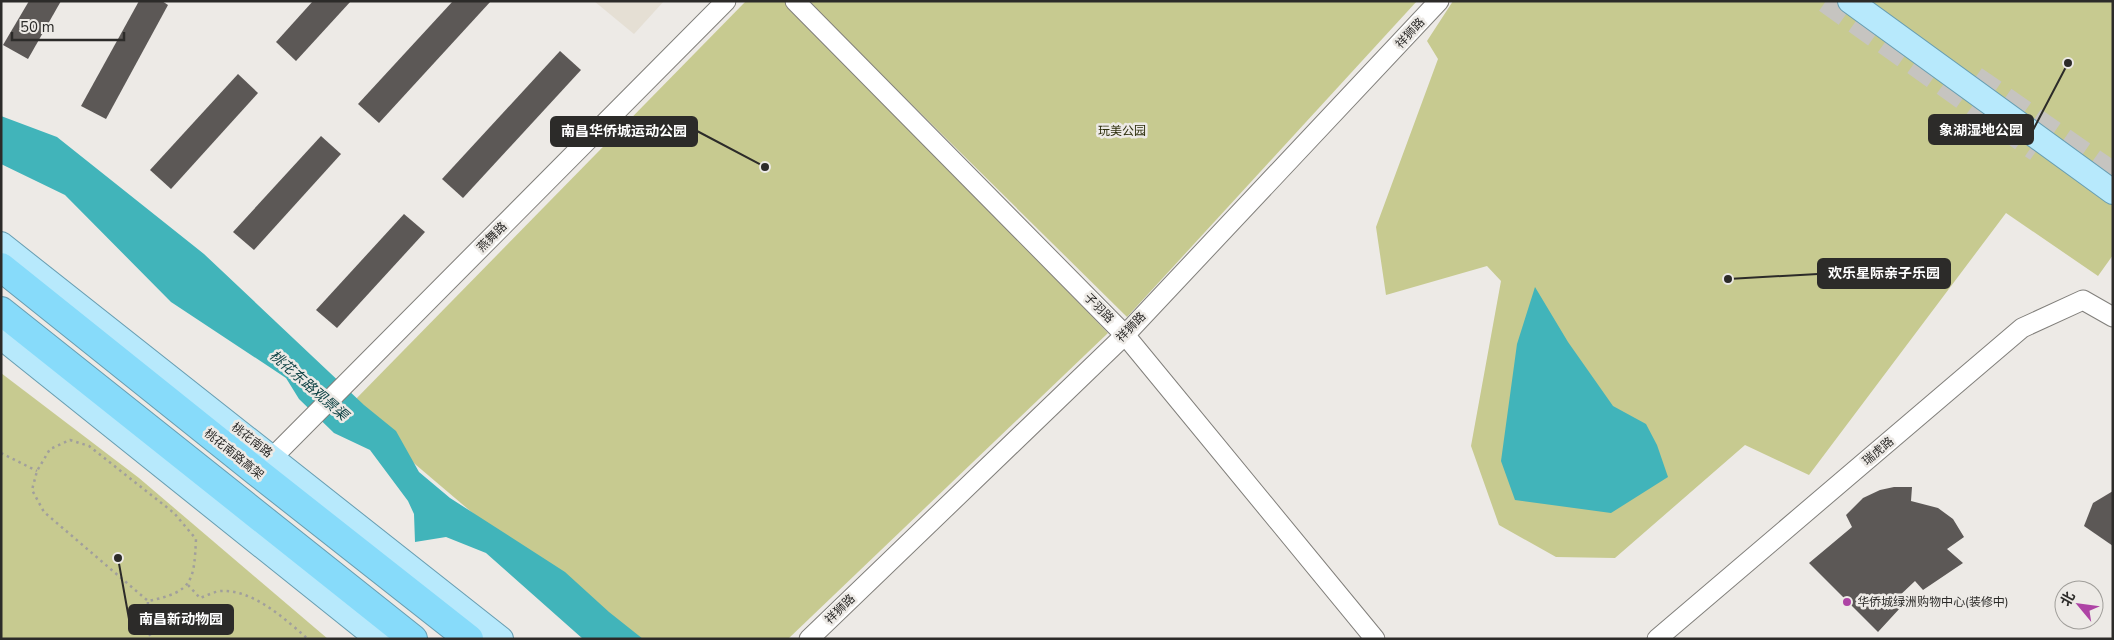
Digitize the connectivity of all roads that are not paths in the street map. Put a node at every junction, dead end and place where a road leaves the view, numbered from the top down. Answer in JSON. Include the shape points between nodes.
{"nodes":[{"id":1,"x":726,"y":1,"type":"edge"},
{"id":2,"x":795,"y":1,"type":"edge"},
{"id":3,"x":1440,"y":1,"type":"edge"},
{"id":4,"x":1850,"y":1,"type":"edge"},
{"id":5,"x":2113,"y":192,"type":"edge"},
{"id":6,"x":1,"y":244,"type":"edge"},
{"id":7,"x":1,"y":267,"type":"edge"},
{"id":8,"x":1,"y":310,"type":"edge"},
{"id":9,"x":2113,"y":317,"type":"edge"},
{"id":10,"x":1125,"y":334,"type":"junction"},
{"id":11,"x":1,"y":337,"type":"edge"},
{"id":12,"x":265,"y":465,"type":"junction"},
{"id":13,"x":378,"y":639,"type":"edge"},
{"id":14,"x":413,"y":639,"type":"edge"},
{"id":15,"x":469,"y":639,"type":"edge"},
{"id":16,"x":501,"y":639,"type":"edge"},
{"id":17,"x":809,"y":639,"type":"edge"},
{"id":18,"x":1375,"y":639,"type":"edge"},
{"id":19,"x":1657,"y":639,"type":"edge"}],
"edges":[{"from":1,"to":12,"type":"street","name":"燕舞路"},
{"from":2,"to":10,"type":"street","name":"子羽路"},
{"from":3,"to":10,"type":"street","name":"祥狮路"},
{"from":4,"to":5,"type":"main road"},
{"from":6,"to":12,"type":"main road","name":"桃花南路"},
{"from":7,"to":12,"type":"highway","name":"桃花南路高架"},
{"from":8,"to":14,"type":"highway"},
{"from":9,"to":19,"type":"street","name":"瑞虎路","via":[[2083,300],[2022,328]]},
{"from":10,"to":17,"type":"street","name":"祥狮路"},
{"from":10,"to":18,"type":"street","name":"子羽路"},
{"from":11,"to":13,"type":"main road"},
{"from":12,"to":15,"type":"highway","name":"桃花南路高架"},
{"from":12,"to":16,"type":"main road","name":"桃花南路"}]}
